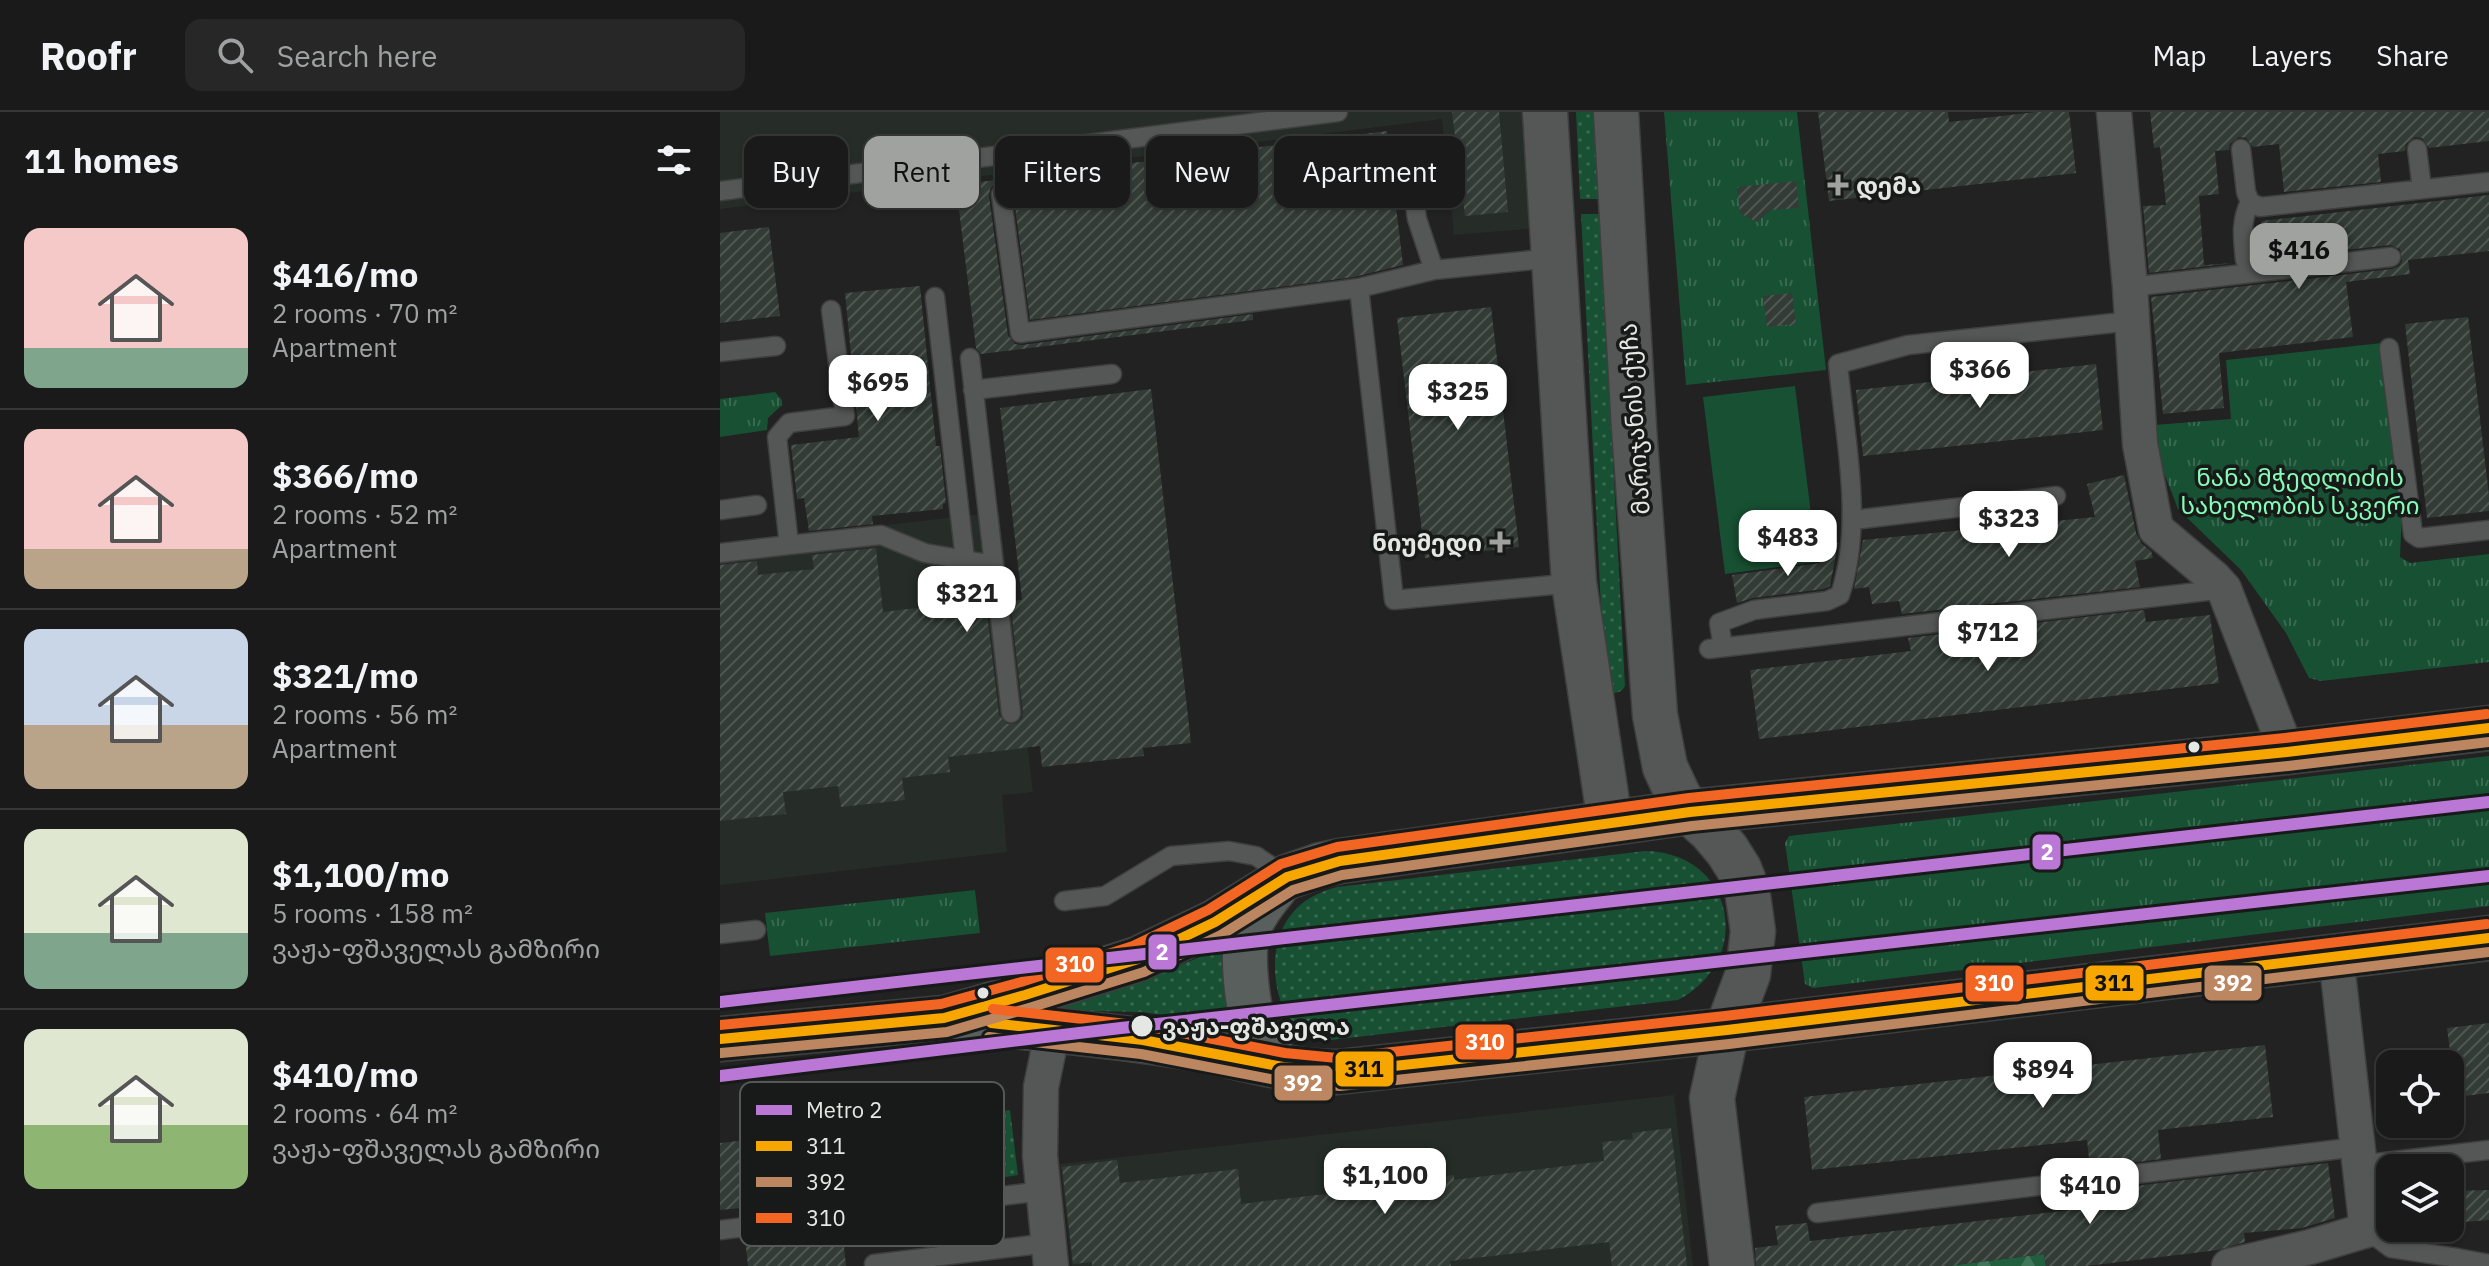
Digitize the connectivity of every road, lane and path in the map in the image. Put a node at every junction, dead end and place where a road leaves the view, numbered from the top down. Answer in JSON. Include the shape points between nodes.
{"nodes":[{"id":1,"x":1338,"y":112,"type":"edge"},
{"id":2,"x":1545,"y":112,"type":"edge"},
{"id":3,"x":1616,"y":112,"type":"edge"},
{"id":4,"x":2114,"y":112,"type":"edge"},
{"id":5,"x":2241,"y":149,"type":"dead end"},
{"id":6,"x":2417,"y":149,"type":"dead end"},
{"id":7,"x":2489,"y":182,"type":"edge"},
{"id":8,"x":2422,"y":189,"type":"junction"},
{"id":9,"x":720,"y":191,"type":"edge"},
{"id":10,"x":2250,"y":202,"type":"junction"},
{"id":11,"x":1003,"y":208,"type":"edge"},
{"id":12,"x":1415,"y":208,"type":"edge"},
{"id":13,"x":2391,"y":257,"type":"dead end"},
{"id":14,"x":1553,"y":258,"type":"junction"},
{"id":15,"x":2245,"y":260,"type":"dead end"},
{"id":16,"x":1434,"y":270,"type":"junction"},
{"id":17,"x":2130,"y":287,"type":"junction"},
{"id":18,"x":1359,"y":288,"type":"junction"},
{"id":19,"x":935,"y":297,"type":"dead end"},
{"id":20,"x":831,"y":310,"type":"dead end"},
{"id":21,"x":2132,"y":321,"type":"junction"},
{"id":22,"x":776,"y":346,"type":"dead end"},
{"id":23,"x":2389,"y":348,"type":"dead end"},
{"id":24,"x":720,"y":352,"type":"edge"},
{"id":25,"x":970,"y":358,"type":"dead end"},
{"id":26,"x":1112,"y":374,"type":"dead end"},
{"id":27,"x":973,"y":390,"type":"junction"},
{"id":28,"x":2056,"y":496,"type":"dead end"},
{"id":29,"x":757,"y":505,"type":"dead end"},
{"id":30,"x":720,"y":510,"type":"edge"},
{"id":31,"x":1853,"y":520,"type":"junction"},
{"id":32,"x":2489,"y":530,"type":"edge"},
{"id":33,"x":789,"y":545,"type":"junction"},
{"id":34,"x":720,"y":553,"type":"edge"},
{"id":35,"x":965,"y":560,"type":"junction"},
{"id":36,"x":994,"y":565,"type":"junction"},
{"id":37,"x":1574,"y":583,"type":"junction"},
{"id":38,"x":2224,"y":589,"type":"junction"},
{"id":39,"x":1011,"y":713,"type":"dead end"},
{"id":40,"x":1655,"y":715,"type":"junction"},
{"id":41,"x":1594,"y":724,"type":"junction"},
{"id":42,"x":2489,"y":728,"type":"edge"},
{"id":43,"x":2287,"y":752,"type":"junction"},
{"id":44,"x":1690,"y":812,"type":"junction"},
{"id":45,"x":1610,"y":822,"type":"junction"},
{"id":46,"x":1284,"y":878,"type":"junction"},
{"id":47,"x":1064,"y":901,"type":"dead end"},
{"id":48,"x":756,"y":930,"type":"dead end"},
{"id":49,"x":720,"y":934,"type":"edge"},
{"id":50,"x":2489,"y":938,"type":"edge"},
{"id":51,"x":2336,"y":956,"type":"junction"},
{"id":52,"x":944,"y":1018,"type":"junction"},
{"id":53,"x":1053,"y":1029,"type":"junction"},
{"id":54,"x":1727,"y":1030,"type":"junction"},
{"id":55,"x":720,"y":1039,"type":"edge"},
{"id":56,"x":1282,"y":1068,"type":"junction"},
{"id":57,"x":2489,"y":1150,"type":"edge"},
{"id":58,"x":2358,"y":1156,"type":"junction"},
{"id":59,"x":1043,"y":1191,"type":"junction"},
{"id":60,"x":1004,"y":1196,"type":"edge"},
{"id":61,"x":1817,"y":1213,"type":"dead end"},
{"id":62,"x":740,"y":1228,"type":"edge"},
{"id":63,"x":720,"y":1230,"type":"edge"},
{"id":64,"x":2367,"y":1230,"type":"junction"},
{"id":65,"x":1050,"y":1254,"type":"edge"},
{"id":66,"x":2457,"y":1262,"type":"edge"},
{"id":67,"x":2489,"y":1264,"type":"edge"},
{"id":68,"x":875,"y":1266,"type":"edge"},
{"id":69,"x":1732,"y":1266,"type":"edge"},
{"id":70,"x":2229,"y":1266,"type":"edge"}],
"edges":[{"from":1,"to":9,"type":"lane"},
{"from":2,"to":14,"type":"street"},
{"from":3,"to":40,"type":"street","name":"მარიჯანის ქუჩა"},
{"from":4,"to":17,"type":"street"},
{"from":5,"to":10,"type":"lane"},
{"from":6,"to":8,"type":"lane"},
{"from":7,"to":8,"type":"lane"},
{"from":8,"to":10,"type":"lane","via":[[2260,207]]},
{"from":10,"to":15,"type":"lane","via":[[2242,227]]},
{"from":11,"to":18,"type":"lane","via":[[1020,333]]},
{"from":12,"to":16,"type":"lane"},
{"from":13,"to":17,"type":"lane"},
{"from":14,"to":16,"type":"lane"},
{"from":14,"to":37,"type":"street"},
{"from":16,"to":18,"type":"lane"},
{"from":17,"to":21,"type":"street"},
{"from":18,"to":37,"type":"lane","via":[[1394,600]]},
{"from":19,"to":35,"type":"lane"},
{"from":20,"to":33,"type":"lane","via":[[845,416],[789,423],[777,437]]},
{"from":21,"to":31,"type":"lane","via":[[1908,345],[1838,364]]},
{"from":21,"to":38,"type":"street","via":[[2140,444],[2156,529]]},
{"from":22,"to":24,"type":"lane"},
{"from":23,"to":32,"type":"lane","via":[[2413,534],[2419,538]]},
{"from":25,"to":27,"type":"lane"},
{"from":26,"to":27,"type":"lane"},
{"from":27,"to":36,"type":"lane"},
{"from":28,"to":31,"type":"lane"},
{"from":29,"to":30,"type":"lane"},
{"from":31,"to":38,"type":"lane","via":[[1840,595],[1754,610],[1719,623],[1716,648]]},
{"from":33,"to":34,"type":"lane"},
{"from":33,"to":35,"type":"lane","via":[[881,535],[925,553]]},
{"from":35,"to":36,"type":"lane"},
{"from":36,"to":39,"type":"lane"},
{"from":37,"to":41,"type":"street"},
{"from":38,"to":43,"type":"street"},
{"from":40,"to":41,"type":"street"},
{"from":40,"to":44,"type":"street","name":"მარიჯანის ქუჩა","via":[[1665,767]]},
{"from":41,"to":45,"type":"street"},
{"from":42,"to":43,"type":"main road"},
{"from":43,"to":44,"type":"main road"},
{"from":44,"to":45,"type":"main road"},
{"from":44,"to":54,"type":"street","name":"მარიჯანის ქუჩა","via":[[1727,850],[1747,889],[1752,953],[1743,994]]},
{"from":45,"to":46,"type":"main road","via":[[1340,861]]},
{"from":46,"to":47,"type":"lane","via":[[1256,856],[1229,851],[1171,856],[1105,896]]},
{"from":46,"to":52,"type":"main road","via":[[1215,922],[1138,959]]},
{"from":46,"to":56,"type":"main road","via":[[1251,924],[1245,954],[1256,1028]]},
{"from":48,"to":49,"type":"lane"},
{"from":50,"to":51,"type":"main road"},
{"from":51,"to":54,"type":"main road"},
{"from":51,"to":58,"type":"street"},
{"from":52,"to":53,"type":"main road"},
{"from":52,"to":55,"type":"main road"},
{"from":53,"to":56,"type":"main road","via":[[1195,1048]]},
{"from":53,"to":59,"type":"street","via":[[1041,1087]]},
{"from":54,"to":56,"type":"main road","via":[[1365,1071]]},
{"from":54,"to":69,"type":"street","name":"მარიჯანის ქუჩა","via":[[1712,1098]]},
{"from":57,"to":58,"type":"lane"},
{"from":58,"to":61,"type":"lane"},
{"from":58,"to":64,"type":"street"},
{"from":59,"to":60,"type":"lane"},
{"from":59,"to":65,"type":"street"},
{"from":62,"to":63,"type":"lane"},
{"from":64,"to":66,"type":"lane","via":[[2391,1248]]},
{"from":64,"to":70,"type":"street"},
{"from":65,"to":68,"type":"lane"},
{"from":66,"to":67,"type":"lane"}]}
